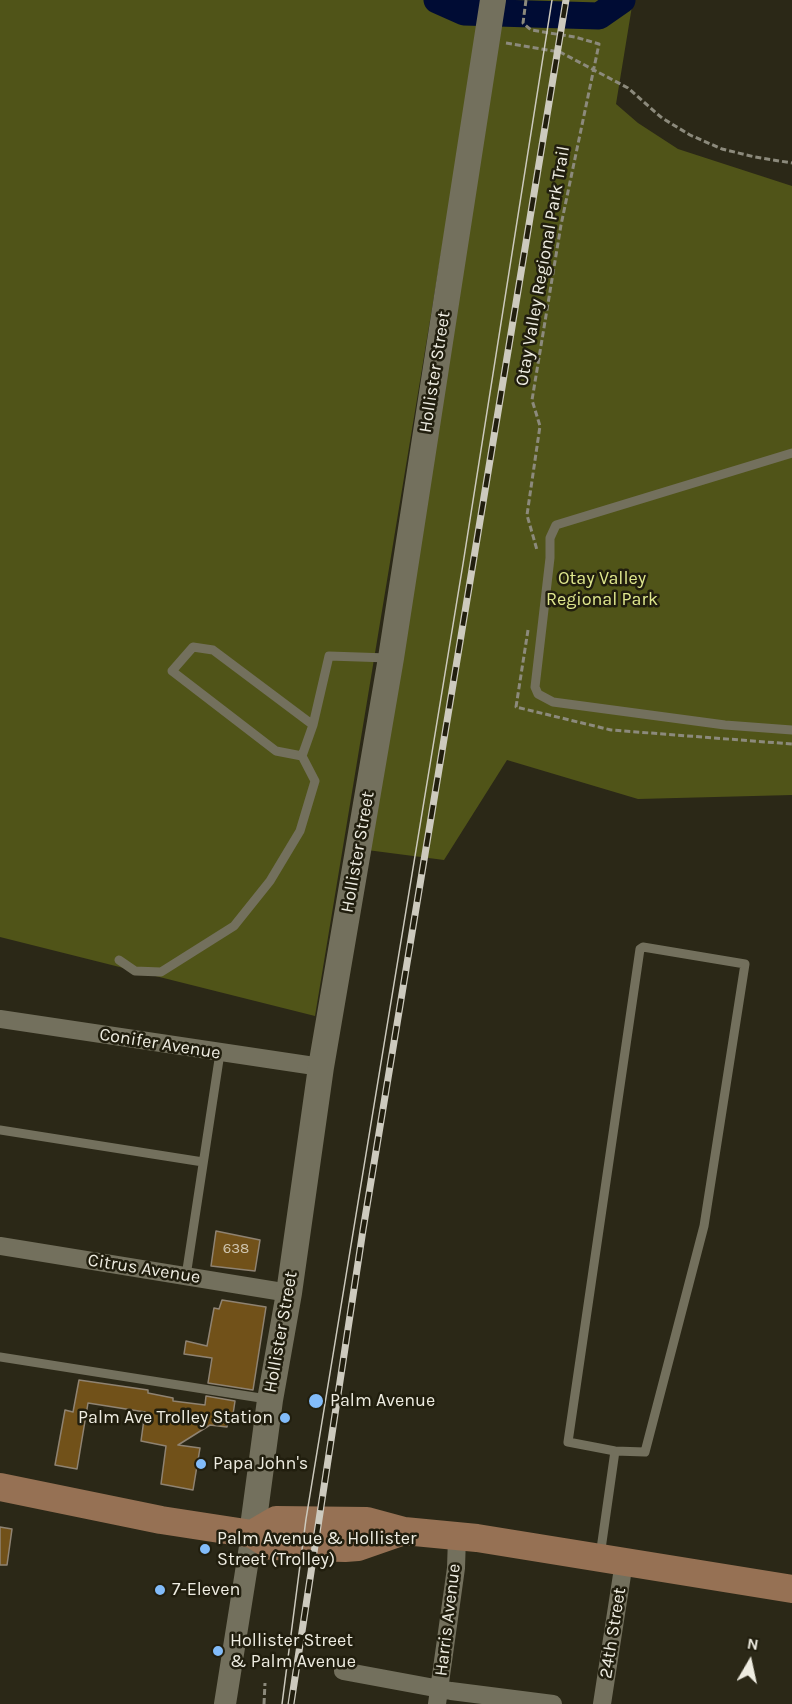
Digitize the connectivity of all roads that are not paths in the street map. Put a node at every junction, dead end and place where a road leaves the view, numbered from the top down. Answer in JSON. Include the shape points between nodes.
{"nodes":[{"id":1,"x":493,"y":0,"type":"edge"},
{"id":2,"x":792,"y":453,"type":"edge"},
{"id":3,"x":391,"y":658,"type":"junction"},
{"id":4,"x":313,"y":725,"type":"junction"},
{"id":5,"x":792,"y":730,"type":"edge"},
{"id":6,"x":302,"y":756,"type":"junction"},
{"id":7,"x":119,"y":960,"type":"dead end"},
{"id":8,"x":0,"y":1019,"type":"edge"},
{"id":9,"x":220,"y":1053,"type":"junction"},
{"id":10,"x":321,"y":1067,"type":"junction"},
{"id":11,"x":0,"y":1130,"type":"edge"},
{"id":12,"x":204,"y":1162,"type":"junction"},
{"id":13,"x":0,"y":1246,"type":"edge"},
{"id":14,"x":186,"y":1276,"type":"junction"},
{"id":15,"x":289,"y":1293,"type":"junction"},
{"id":16,"x":0,"y":1357,"type":"edge"},
{"id":17,"x":270,"y":1400,"type":"junction"},
{"id":18,"x":615,"y":1451,"type":"junction"},
{"id":19,"x":0,"y":1487,"type":"edge"},
{"id":20,"x":252,"y":1534,"type":"junction"},
{"id":21,"x":458,"y":1537,"type":"junction"},
{"id":22,"x":612,"y":1560,"type":"junction"},
{"id":23,"x":792,"y":1589,"type":"edge"},
{"id":24,"x":343,"y":1671,"type":"dead end"},
{"id":25,"x":438,"y":1696,"type":"edge"},
{"id":26,"x":225,"y":1704,"type":"edge"},
{"id":27,"x":553,"y":1704,"type":"edge"},
{"id":28,"x":602,"y":1704,"type":"edge"}],
"edges":[{"from":1,"to":3,"type":"main road","name":"Hollister Street"},
{"from":2,"to":5,"type":"lane","via":[[556,525],[550,537],[535,687],[538,694],[553,702]]},
{"from":3,"to":4,"type":"lane","via":[[329,656]]},
{"from":3,"to":10,"type":"main road","name":"Hollister Street"},
{"from":4,"to":6,"type":"lane"},
{"from":4,"to":6,"type":"lane","via":[[213,650],[193,646],[171,672],[276,751]]},
{"from":6,"to":7,"type":"lane","via":[[315,781],[300,831],[270,881],[234,926],[161,972],[135,971]]},
{"from":8,"to":9,"type":"street","name":"Conifer Avenue"},
{"from":9,"to":10,"type":"street","name":"Conifer Avenue"},
{"from":9,"to":12,"type":"lane"},
{"from":10,"to":15,"type":"main road","name":"Hollister Street"},
{"from":11,"to":12,"type":"lane"},
{"from":12,"to":14,"type":"lane"},
{"from":13,"to":14,"type":"street","name":"Citrus Avenue"},
{"from":14,"to":15,"type":"street","name":"Citrus Avenue"},
{"from":15,"to":17,"type":"main road","name":"Hollister Street"},
{"from":16,"to":17,"type":"lane"},
{"from":17,"to":20,"type":"main road","name":"Hollister Street"},
{"from":18,"to":18,"type":"lane","via":[[645,1452],[649,1440],[704,1226],[743,962],[640,949],[568,1442]]},
{"from":18,"to":22,"type":"lane"},
{"from":19,"to":20,"type":"main road"},
{"from":20,"to":21,"type":"main road","via":[[276,1520],[367,1521],[404,1531]]},
{"from":20,"to":26,"type":"street","name":"Hollister Street"},
{"from":21,"to":22,"type":"main road"},
{"from":21,"to":25,"type":"street","name":"Harris Avenue"},
{"from":22,"to":23,"type":"main road"},
{"from":22,"to":28,"type":"street","name":"24th Street"},
{"from":24,"to":25,"type":"street"},
{"from":25,"to":27,"type":"street"}]}
